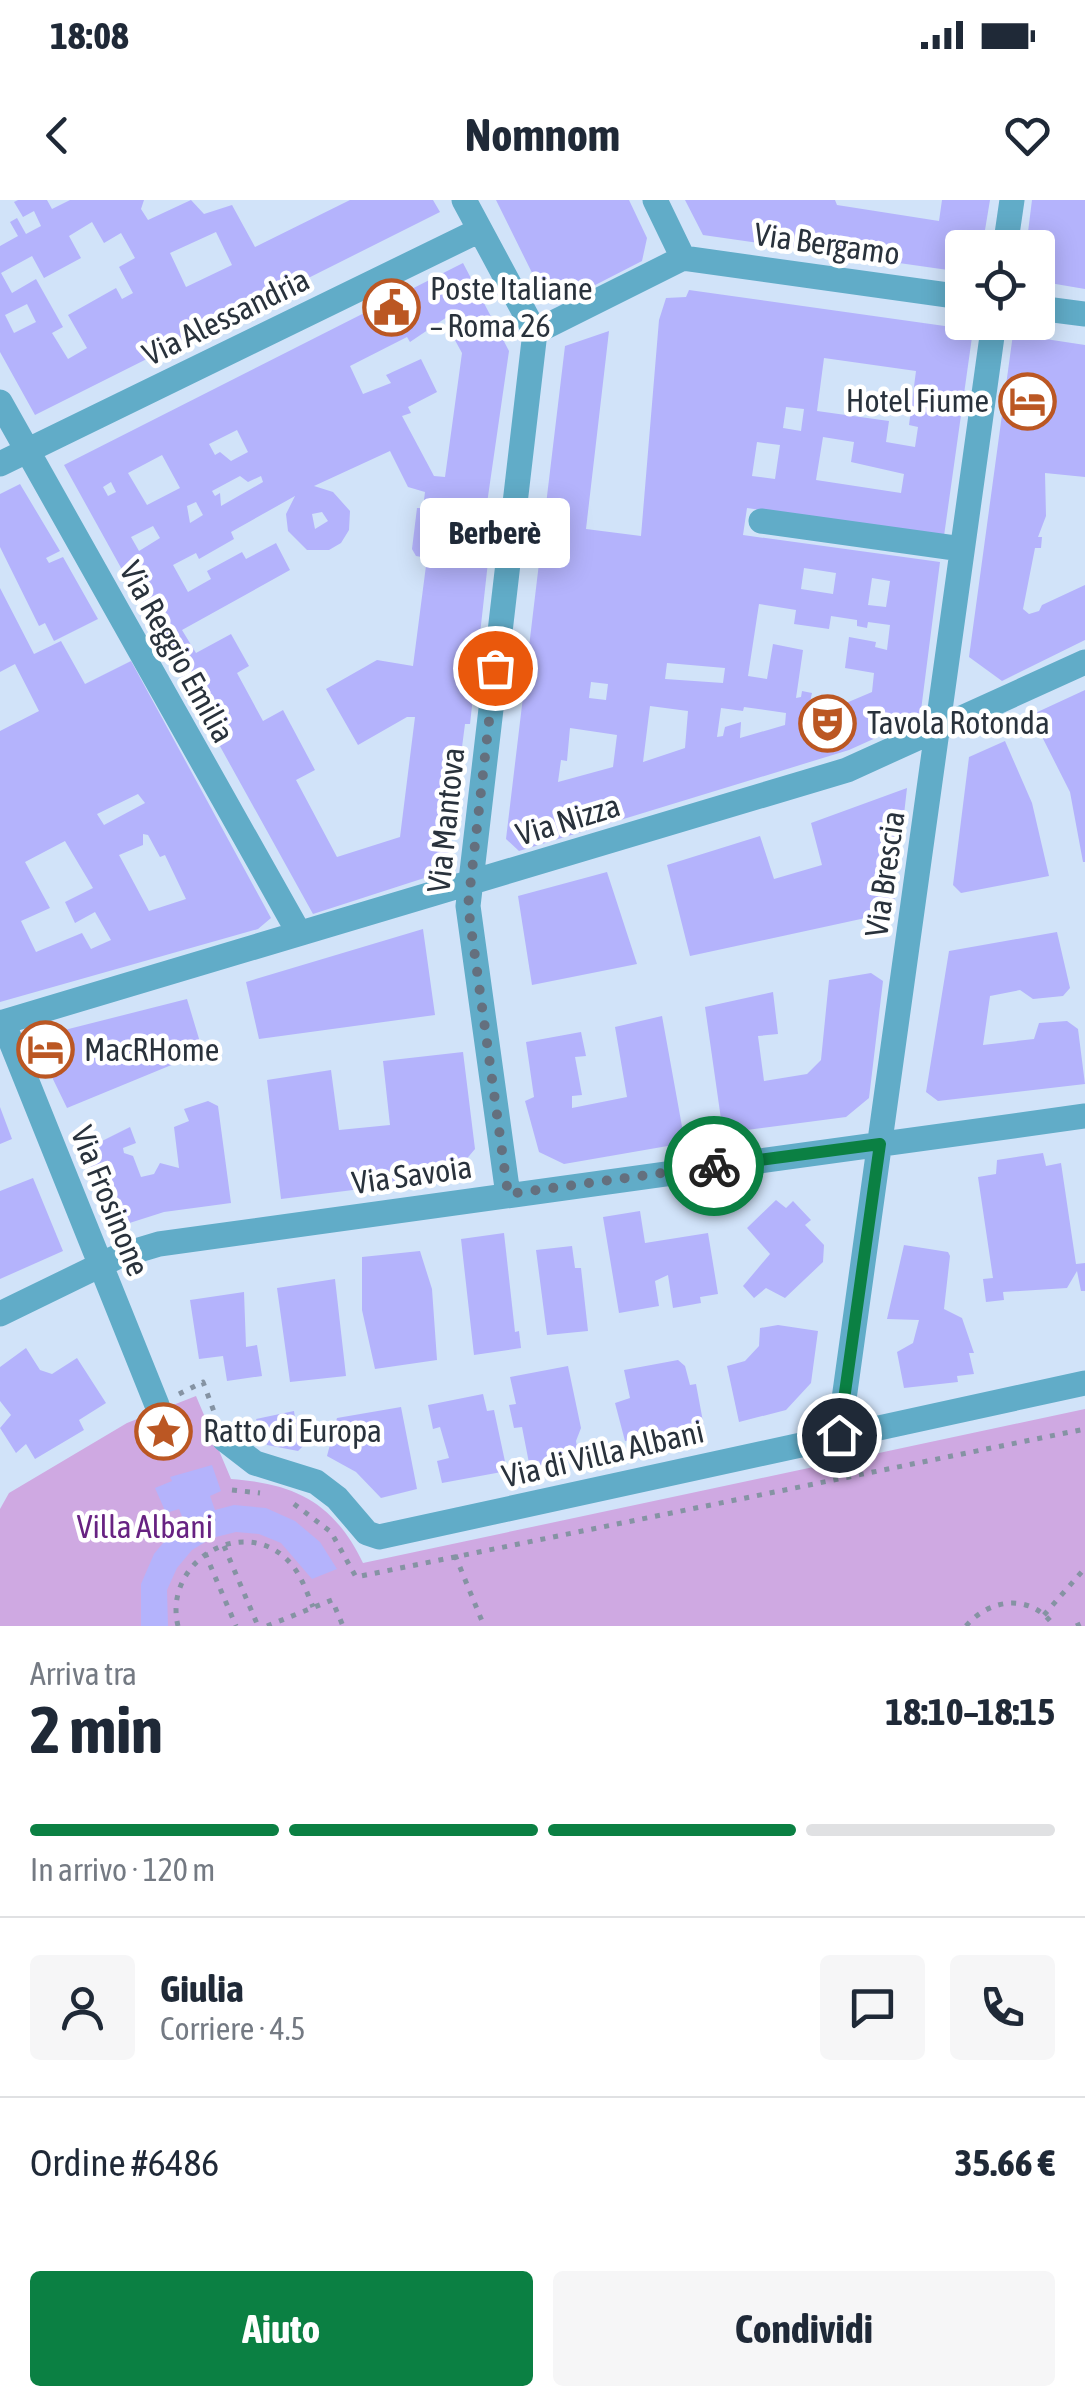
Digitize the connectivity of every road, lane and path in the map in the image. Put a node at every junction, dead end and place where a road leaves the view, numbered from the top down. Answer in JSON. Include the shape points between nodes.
{"nodes":[{"id":1,"x":464,"y":200,"type":"edge"},
{"id":2,"x":655,"y":200,"type":"edge"},
{"id":3,"x":1012,"y":200,"type":"edge"},
{"id":4,"x":480,"y":230,"type":"junction"},
{"id":5,"x":1008,"y":230,"type":"edge"},
{"id":6,"x":682,"y":258,"type":"junction"},
{"id":7,"x":945,"y":295,"type":"edge"},
{"id":8,"x":1055,"y":310,"type":"edge"},
{"id":9,"x":1085,"y":314,"type":"edge"},
{"id":10,"x":535,"y":332,"type":"junction"},
{"id":11,"x":991,"y":340,"type":"edge"},
{"id":12,"x":0,"y":402,"type":"edge"},
{"id":13,"x":26,"y":450,"type":"junction"},
{"id":14,"x":0,"y":464,"type":"edge"},
{"id":15,"x":761,"y":521,"type":"dead end"},
{"id":16,"x":962,"y":549,"type":"junction"},
{"id":17,"x":1085,"y":662,"type":"edge"},
{"id":18,"x":938,"y":732,"type":"junction"},
{"id":19,"x":470,"y":883,"type":"junction"},
{"id":20,"x":299,"y":934,"type":"junction"},
{"id":21,"x":2,"y":1022,"type":"edge"},
{"id":22,"x":1085,"y":1116,"type":"edge"},
{"id":23,"x":880,"y":1144,"type":"junction"},
{"id":24,"x":508,"y":1194,"type":"junction"},
{"id":25,"x":0,"y":1314,"type":"edge"},
{"id":26,"x":202,"y":1382,"type":"dead end"},
{"id":27,"x":1085,"y":1383,"type":"edge"},
{"id":28,"x":157,"y":1404,"type":"dead end"},
{"id":29,"x":839,"y":1435,"type":"junction"},
{"id":30,"x":224,"y":1439,"type":"joint"},
{"id":31,"x":224,"y":1544,"type":"junction"},
{"id":32,"x":205,"y":1553,"type":"junction"},
{"id":33,"x":455,"y":1555,"type":"dead end"},
{"id":34,"x":1085,"y":1568,"type":"edge"},
{"id":35,"x":313,"y":1608,"type":"junction"},
{"id":36,"x":1044,"y":1615,"type":"junction"},
{"id":37,"x":1085,"y":1622,"type":"edge"},
{"id":38,"x":178,"y":1626,"type":"edge"},
{"id":39,"x":236,"y":1626,"type":"edge"},
{"id":40,"x":258,"y":1626,"type":"edge"},
{"id":41,"x":268,"y":1626,"type":"edge"},
{"id":42,"x":342,"y":1626,"type":"edge"},
{"id":43,"x":484,"y":1626,"type":"edge"},
{"id":44,"x":966,"y":1626,"type":"edge"},
{"id":45,"x":1054,"y":1626,"type":"edge"},
{"id":46,"x":1076,"y":1626,"type":"edge"}],
"edges":[{"from":1,"to":4,"type":"street"},
{"from":2,"to":6,"type":"street"},
{"from":3,"to":5,"type":"street"},
{"from":4,"to":10,"type":"street"},
{"from":4,"to":13,"type":"street","name":"Via Alessandria"},
{"from":6,"to":7,"type":"street","name":"Via Bergamo"},
{"from":6,"to":10,"type":"street"},
{"from":8,"to":9,"type":"street"},
{"from":10,"to":19,"type":"street","name":"Via Mantova"},
{"from":11,"to":16,"type":"street","name":"Via Brescia"},
{"from":12,"to":13,"type":"street","name":"Via Reggio Emilia"},
{"from":13,"to":14,"type":"street","name":"Via Alessandria"},
{"from":13,"to":20,"type":"street","name":"Via Reggio Emilia"},
{"from":15,"to":16,"type":"street"},
{"from":16,"to":18,"type":"street","name":"Via Brescia"},
{"from":17,"to":18,"type":"street","name":"Via Nizza"},
{"from":18,"to":19,"type":"street","name":"Via Nizza","via":[[847,770]]},
{"from":18,"to":23,"type":"street","name":"Via Brescia"},
{"from":19,"to":20,"type":"street","name":"Via Nizza"},
{"from":19,"to":24,"type":"street","name":"Via Mantova"},
{"from":20,"to":21,"type":"street","name":"Via Nizza"},
{"from":21,"to":28,"type":"street","name":"Via Frosinone"},
{"from":22,"to":23,"type":"street","name":"Via Savoia"},
{"from":23,"to":24,"type":"street","name":"Via Savoia"},
{"from":23,"to":29,"type":"street","name":"Via Brescia"},
{"from":24,"to":25,"type":"street","name":"Via Savoia","via":[[134,1250]]},
{"from":26,"to":30,"type":"path"},
{"from":27,"to":29,"type":"street","name":"Via di Villa Albani"},
{"from":29,"to":30,"type":"street","name":"Via di Villa Albani","via":[[378,1537],[316,1482],[256,1463]]},
{"from":31,"to":32,"type":"path"},
{"from":31,"to":35,"type":"path","via":[[257,1544],[276,1552],[292,1565]]},
{"from":31,"to":40,"type":"path"},
{"from":32,"to":38,"type":"path","via":[[177,1592]]},
{"from":32,"to":39,"type":"path"},
{"from":33,"to":43,"type":"path"},
{"from":34,"to":36,"type":"path"},
{"from":35,"to":41,"type":"path"},
{"from":35,"to":42,"type":"path","via":[[332,1600]]},
{"from":36,"to":44,"type":"path","via":[[1004,1602]]},
{"from":36,"to":45,"type":"path"},
{"from":37,"to":46,"type":"path"}]}
